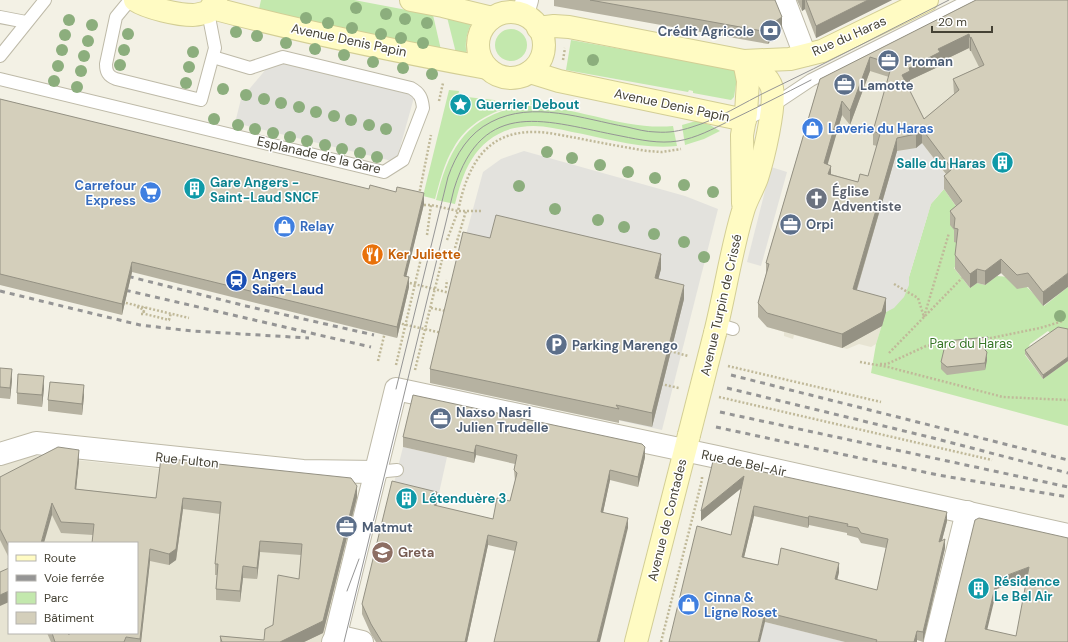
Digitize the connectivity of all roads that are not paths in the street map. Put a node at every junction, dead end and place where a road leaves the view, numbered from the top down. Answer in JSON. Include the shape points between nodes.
{"nodes":[{"id":1,"x":45,"y":0,"type":"edge"},
{"id":2,"x":130,"y":0,"type":"edge"},
{"id":3,"x":135,"y":0,"type":"edge"},
{"id":4,"x":411,"y":0,"type":"edge"},
{"id":5,"x":784,"y":0,"type":"edge"},
{"id":6,"x":927,"y":0,"type":"edge"},
{"id":7,"x":970,"y":0,"type":"edge"},
{"id":8,"x":212,"y":7,"type":"edge"},
{"id":9,"x":530,"y":14,"type":"edge"},
{"id":10,"x":0,"y":17,"type":"edge"},
{"id":11,"x":492,"y":18,"type":"junction"},
{"id":12,"x":26,"y":22,"type":"junction"},
{"id":13,"x":805,"y":55,"type":"junction"},
{"id":14,"x":0,"y":56,"type":"edge"},
{"id":15,"x":213,"y":57,"type":"junction"},
{"id":16,"x":744,"y":61,"type":"junction"},
{"id":17,"x":487,"y":68,"type":"junction"},
{"id":18,"x":530,"y":72,"type":"junction"},
{"id":19,"x":0,"y":79,"type":"edge"},
{"id":20,"x":772,"y":106,"type":"junction"},
{"id":21,"x":745,"y":120,"type":"junction"},
{"id":22,"x":743,"y":210,"type":"junction"},
{"id":23,"x":698,"y":394,"type":"joint"},
{"id":24,"x":686,"y":443,"type":"junction"},
{"id":25,"x":0,"y":454,"type":"edge"},
{"id":26,"x":397,"y":470,"type":"dead end"},
{"id":27,"x":376,"y":472,"type":"junction"},
{"id":28,"x":967,"y":512,"type":"junction"},
{"id":29,"x":1068,"y":535,"type":"edge"},
{"id":30,"x":334,"y":642,"type":"edge"},
{"id":31,"x":362,"y":642,"type":"edge"},
{"id":32,"x":636,"y":642,"type":"edge"},
{"id":33,"x":936,"y":642,"type":"edge"}],
"edges":[{"from":1,"to":12,"type":"lane"},
{"from":2,"to":15,"type":"lane","via":[[116,17],[106,64],[109,76],[116,80],[201,100]]},
{"from":3,"to":8,"type":"street","via":[[169,12],[192,15]]},
{"from":4,"to":11,"type":"street"},
{"from":5,"to":13,"type":"street"},
{"from":6,"to":13,"type":"street","name":"Rue du Haras","via":[[822,51]]},
{"from":7,"to":20,"type":"lane","via":[[811,80]]},
{"from":8,"to":15,"type":"lane","via":[[215,48]]},
{"from":8,"to":17,"type":"street","name":"Avenue Denis Papin","via":[[251,18]]},
{"from":9,"to":11,"type":"street","via":[[504,12]]},
{"from":9,"to":16,"type":"street","via":[[554,26]]},
{"from":9,"to":18,"type":"street","via":[[542,38],[542,54]]},
{"from":10,"to":12,"type":"lane"},
{"from":11,"to":17,"type":"street","via":[[483,27],[478,38],[478,51]]},
{"from":12,"to":14,"type":"lane"},
{"from":13,"to":16,"type":"street","name":"Rue du Haras","via":[[790,59]]},
{"from":15,"to":19,"type":"lane","name":"Esplanade de la Gare","via":[[250,68],[283,57],[410,88],[419,92],[424,108],[402,160],[384,172]]},
{"from":16,"to":20,"type":"street","name":"Avenue Turpin de Crissé","via":[[769,80]]},
{"from":16,"to":21,"type":"street","name":"Avenue Turpin de Crissé","via":[[748,81]]},
{"from":17,"to":18,"type":"street","via":[[508,78]]},
{"from":18,"to":21,"type":"street","name":"Avenue Denis Papin","via":[[559,81]]},
{"from":20,"to":21,"type":"lane"},
{"from":20,"to":22,"type":"street","name":"Avenue Turpin de Crissé","via":[[757,179]]},
{"from":21,"to":22,"type":"street","name":"Avenue Turpin de Crissé","via":[[742,135]]},
{"from":22,"to":23,"type":"street","name":"Avenue Turpin de Crissé","bridge":true,"via":[[726,279],[722,329]]},
{"from":23,"to":24,"type":"street","name":"Avenue de Contades","bridge":true},
{"from":24,"to":27,"type":"street","name":"Rue de Bel-Air","via":[[396,389]]},
{"from":24,"to":28,"type":"street","name":"Rue de Bel-Air"},
{"from":24,"to":32,"type":"street","name":"Avenue de Contades"},
{"from":25,"to":27,"type":"street","name":"Rue Fulton","via":[[36,443],[302,471]]},
{"from":26,"to":27,"type":"lane"},
{"from":27,"to":30,"type":"street"},
{"from":28,"to":29,"type":"street","name":"Rue de Bel-Air"},
{"from":28,"to":33,"type":"street"},
{"from":30,"to":31,"type":"street","via":[[345,638]]}]}
